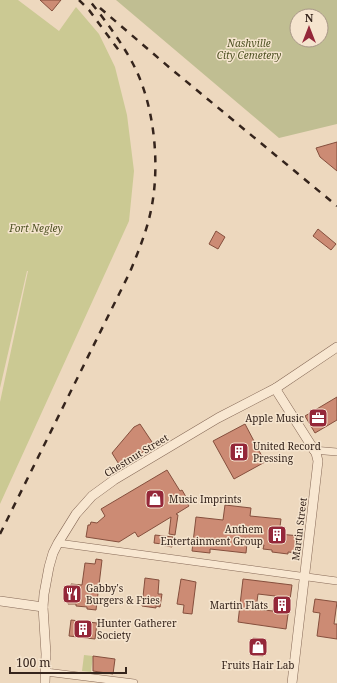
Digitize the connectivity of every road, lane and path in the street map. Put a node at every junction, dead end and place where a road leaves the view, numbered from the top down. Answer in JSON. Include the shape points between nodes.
{"nodes":[{"id":1,"x":337,"y":347,"type":"edge"},
{"id":2,"x":276,"y":388,"type":"junction"},
{"id":3,"x":313,"y":450,"type":"junction"},
{"id":4,"x":337,"y":452,"type":"edge"},
{"id":5,"x":58,"y":543,"type":"junction"},
{"id":6,"x":304,"y":577,"type":"junction"},
{"id":7,"x":337,"y":581,"type":"edge"},
{"id":8,"x":0,"y":601,"type":"edge"},
{"id":9,"x":43,"y":607,"type":"junction"},
{"id":10,"x":46,"y":672,"type":"junction"},
{"id":11,"x":45,"y":683,"type":"edge"},
{"id":12,"x":134,"y":683,"type":"edge"},
{"id":13,"x":292,"y":683,"type":"edge"}],
"edges":[{"from":1,"to":2,"type":"street","name":"Chestnut Street"},
{"from":2,"to":3,"type":"street","name":"Martin Street"},
{"from":2,"to":5,"type":"street","name":"Chestnut Street","via":[[212,422],[114,480],[92,496],[76,514]]},
{"from":3,"to":4,"type":"street"},
{"from":3,"to":6,"type":"street","name":"Martin Street","via":[[318,462]]},
{"from":5,"to":6,"type":"street"},
{"from":5,"to":9,"type":"street","name":"Chestnut Street","via":[[49,567]]},
{"from":6,"to":7,"type":"street"},
{"from":6,"to":13,"type":"street","name":"Martin Street"},
{"from":8,"to":9,"type":"street"},
{"from":9,"to":10,"type":"street","name":"Chestnut Street"},
{"from":10,"to":11,"type":"street","name":"Chestnut Street"},
{"from":10,"to":12,"type":"street"}]}
